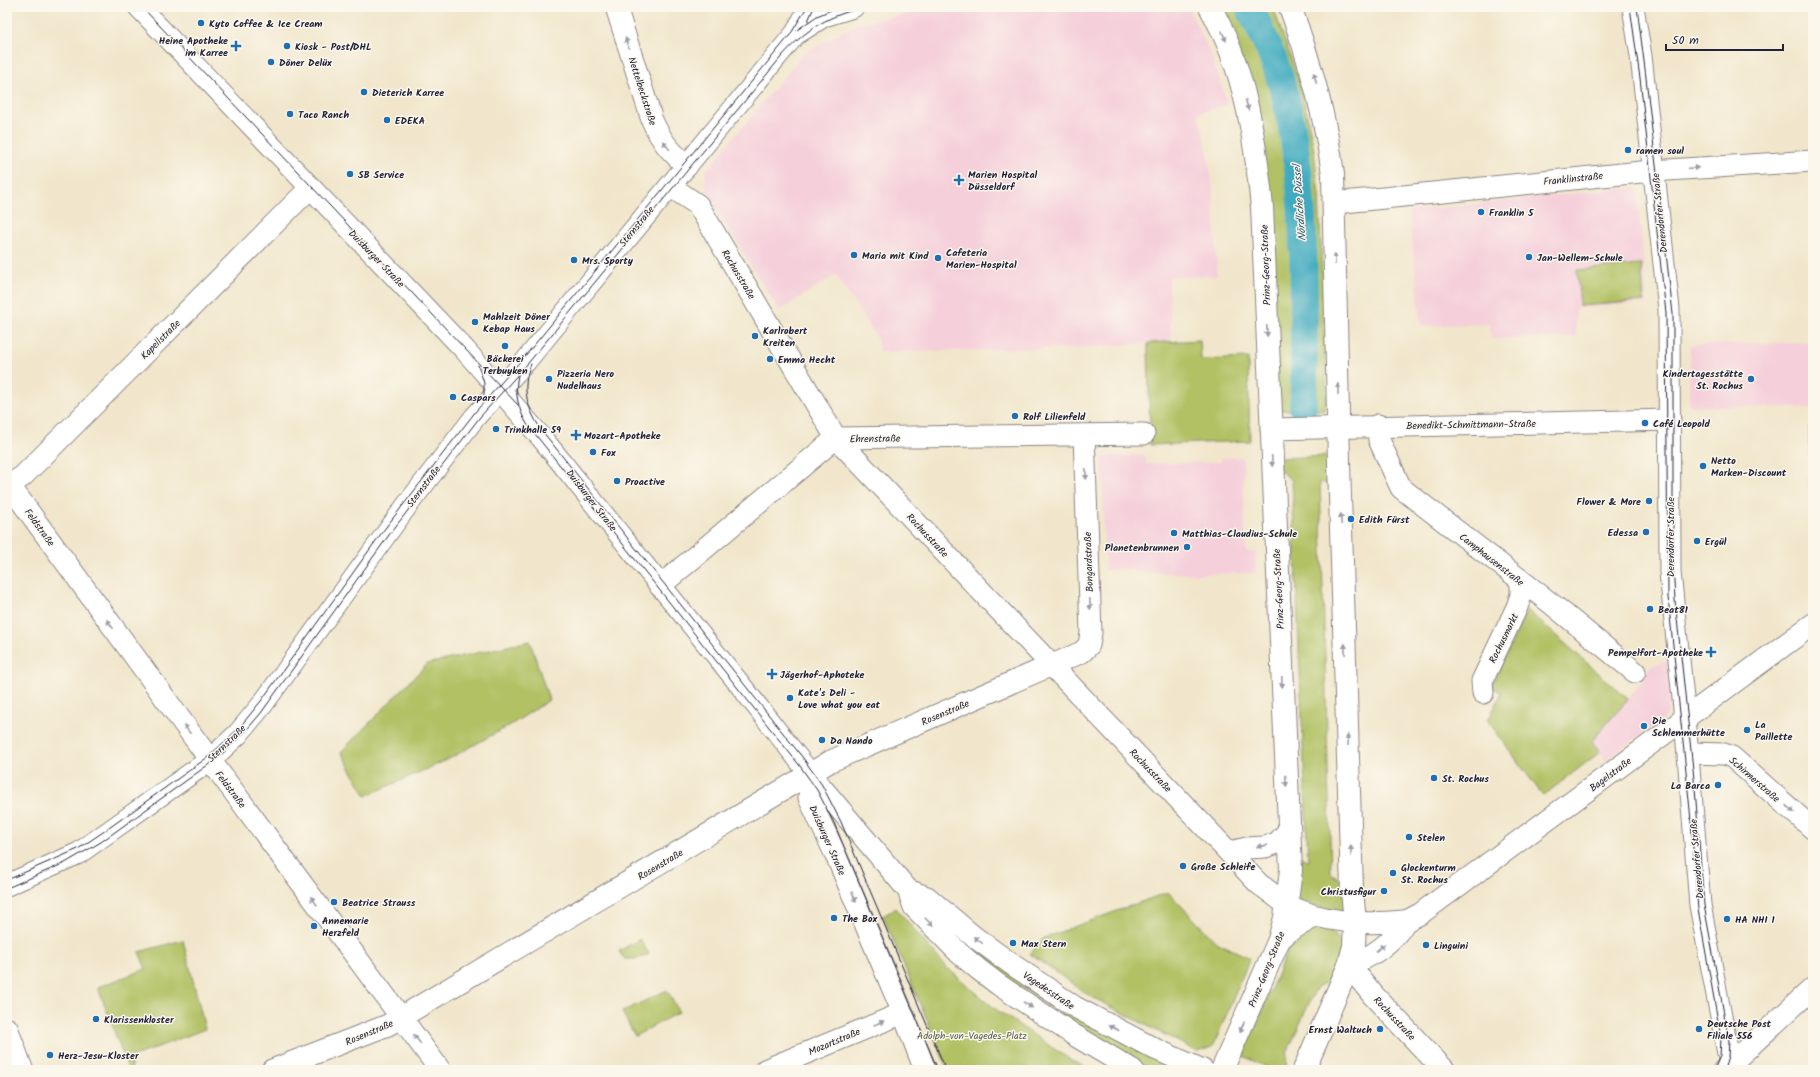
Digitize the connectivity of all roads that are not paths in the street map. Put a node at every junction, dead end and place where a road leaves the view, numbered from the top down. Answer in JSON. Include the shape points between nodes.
{"nodes":[{"id":1,"x":139,"y":7,"type":"edge"},
{"id":2,"x":616,"y":7,"type":"edge"},
{"id":3,"x":850,"y":7,"type":"edge"},
{"id":4,"x":1210,"y":7,"type":"edge"},
{"id":5,"x":1290,"y":7,"type":"edge"},
{"id":6,"x":1634,"y":7,"type":"edge"},
{"id":7,"x":817,"y":11,"type":"edge"},
{"id":8,"x":1813,"y":161,"type":"edge"},
{"id":9,"x":687,"y":166,"type":"junction"},
{"id":10,"x":1654,"y":170,"type":"junction"},
{"id":11,"x":670,"y":186,"type":"junction"},
{"id":12,"x":310,"y":188,"type":"junction"},
{"id":13,"x":1334,"y":203,"type":"junction"},
{"id":14,"x":499,"y":391,"type":"junction"},
{"id":15,"x":1670,"y":420,"type":"junction"},
{"id":16,"x":1378,"y":425,"type":"junction"},
{"id":17,"x":1339,"y":426,"type":"junction"},
{"id":18,"x":1271,"y":429,"type":"junction"},
{"id":19,"x":1144,"y":434,"type":"dead end"},
{"id":20,"x":1084,"y":435,"type":"junction"},
{"id":21,"x":836,"y":438,"type":"junction"},
{"id":22,"x":9,"y":487,"type":"edge"},
{"id":23,"x":1521,"y":582,"type":"junction"},
{"id":24,"x":660,"y":586,"type":"junction"},
{"id":25,"x":1813,"y":624,"type":"edge"},
{"id":26,"x":1051,"y":666,"type":"junction"},
{"id":27,"x":1635,"y":672,"type":"dead end"},
{"id":28,"x":1483,"y":693,"type":"dead end"},
{"id":29,"x":1685,"y":718,"type":"junction"},
{"id":30,"x":1688,"y":754,"type":"junction"},
{"id":31,"x":210,"y":760,"type":"junction"},
{"id":32,"x":811,"y":775,"type":"junction"},
{"id":33,"x":1289,"y":830,"type":"junction"},
{"id":34,"x":1813,"y":830,"type":"edge"},
{"id":35,"x":1230,"y":852,"type":"junction"},
{"id":36,"x":7,"y":884,"type":"edge"},
{"id":37,"x":908,"y":890,"type":"junction"},
{"id":38,"x":1286,"y":904,"type":"junction"},
{"id":39,"x":1316,"y":916,"type":"junction"},
{"id":40,"x":1355,"y":922,"type":"junction"},
{"id":41,"x":1405,"y":922,"type":"junction"},
{"id":42,"x":1279,"y":940,"type":"junction"},
{"id":43,"x":1349,"y":965,"type":"junction"},
{"id":44,"x":1813,"y":988,"type":"edge"},
{"id":45,"x":903,"y":1013,"type":"junction"},
{"id":46,"x":401,"y":1017,"type":"junction"},
{"id":47,"x":7,"y":1029,"type":"edge"},
{"id":48,"x":1727,"y":1067,"type":"edge"},
{"id":49,"x":22,"y":1070,"type":"edge"},
{"id":50,"x":272,"y":1070,"type":"edge"},
{"id":51,"x":440,"y":1070,"type":"edge"},
{"id":52,"x":765,"y":1070,"type":"edge"},
{"id":53,"x":925,"y":1070,"type":"edge"},
{"id":54,"x":1133,"y":1070,"type":"edge"},
{"id":55,"x":1203,"y":1070,"type":"edge"},
{"id":56,"x":1222,"y":1070,"type":"edge"},
{"id":57,"x":1304,"y":1070,"type":"edge"},
{"id":58,"x":1444,"y":1070,"type":"edge"}],
"edges":[{"from":1,"to":12,"type":"street","name":"Duisburger Straße"},
{"from":9,"to":2,"type":"street","name":"Nettelbeckstraße","one_way":true,"via":[[659,137]]},
{"from":3,"to":7,"type":"street","name":"Sternstraße"},
{"from":4,"to":18,"type":"main road","name":"Prinz-Georg-Straße","one_way":true,"via":[[1236,67],[1257,153],[1262,207]]},
{"from":13,"to":5,"type":"main road","one_way":true,"via":[[1333,174],[1324,116],[1313,72]]},
{"from":6,"to":10,"type":"street","name":"Derendorfer Straße"},
{"from":7,"to":9,"type":"street","name":"Sternstraße"},
{"from":10,"to":8,"type":"street","name":"Franklinstraße","one_way":true},
{"from":9,"to":11,"type":"street","name":"Sternstraße"},
{"from":10,"to":13,"type":"street","name":"Franklinstraße"},
{"from":10,"to":15,"type":"street","name":"Derendorfer Straße","via":[[1669,309]]},
{"from":11,"to":14,"type":"street","name":"Sternstraße"},
{"from":11,"to":21,"type":"street","name":"Rochusstraße","via":[[698,205]]},
{"from":12,"to":14,"type":"street","name":"Duisburger Straße","via":[[465,350]]},
{"from":12,"to":22,"type":"street","name":"Kapellstraße","via":[[29,470]]},
{"from":17,"to":13,"type":"main road","one_way":true},
{"from":14,"to":24,"type":"street","name":"Duisburger Straße","via":[[559,458]]},
{"from":14,"to":31,"type":"street","name":"Sternstraße","via":[[408,504],[262,705],[238,734]]},
{"from":15,"to":16,"type":"street","name":"Benedikt-Schmittmann-Straße"},
{"from":15,"to":29,"type":"street","name":"Derendorfer Straße","via":[[1670,572]]},
{"from":16,"to":17,"type":"street","name":"Benedikt-Schmittmann-Straße"},
{"from":16,"to":23,"type":"street","name":"Camphausenstraße","via":[[1379,440],[1401,488]]},
{"from":17,"to":18,"type":"street","name":"Benedikt-Schmittmann-Straße"},
{"from":40,"to":17,"type":"main road","one_way":true},
{"from":18,"to":33,"type":"main road","name":"Prinz-Georg-Straße","one_way":true},
{"from":19,"to":20,"type":"street","name":"Ehrenstraße"},
{"from":20,"to":21,"type":"street","name":"Ehrenstraße"},
{"from":20,"to":26,"type":"street","name":"Bongardstraße","one_way":true,"via":[[1090,639],[1082,652]]},
{"from":21,"to":24,"type":"street","name":"Ehrenstraße"},
{"from":21,"to":26,"type":"street","name":"Rochusstraße"},
{"from":31,"to":22,"type":"street","name":"Feldstraße","one_way":true},
{"from":23,"to":27,"type":"street","name":"Camphausenstraße"},
{"from":23,"to":28,"type":"street","name":"Rochusmarkt","via":[[1518,607],[1482,681]]},
{"from":24,"to":32,"type":"street","name":"Duisburger Straße"},
{"from":25,"to":29,"type":"street","name":"Bagelstraße"},
{"from":26,"to":32,"type":"street","name":"Rosenstraße","via":[[838,758]]},
{"from":26,"to":35,"type":"street","name":"Rochusstraße"},
{"from":29,"to":30,"type":"street","name":"Derendorfer Straße"},
{"from":29,"to":41,"type":"street","name":"Bagelstraße","via":[[1420,914]]},
{"from":30,"to":34,"type":"street","name":"Schirmerstraße","one_way":true,"via":[[1724,754],[1732,757]]},
{"from":30,"to":48,"type":"street","name":"Derendorfer Straße","via":[[1700,905]]},
{"from":31,"to":36,"type":"street","name":"Sternstraße","via":[[79,852]]},
{"from":46,"to":31,"type":"street","name":"Feldstraße","one_way":true},
{"from":32,"to":37,"type":"street","name":"Vagedesstraße"},
{"from":32,"to":45,"type":"street","name":"Duisburger Straße","one_way":true,"via":[[809,798]]},
{"from":32,"to":46,"type":"street","name":"Rosenstraße"},
{"from":33,"to":35,"type":"street","one_way":true,"via":[[1278,843]]},
{"from":33,"to":38,"type":"main road","name":"Prinz-Georg-Straße","via":[[1291,870]]},
{"from":35,"to":38,"type":"street","name":"Rochusstraße","via":[[1259,884]]},
{"from":37,"to":54,"type":"street","name":"Vagedesstraße","one_way":true,"via":[[914,907],[978,969],[1074,1035]]},
{"from":55,"to":37,"type":"street","name":"Vagedesstraße","one_way":true,"via":[[1149,1046],[1075,1007],[1004,958],[927,897]]},
{"from":38,"to":39,"type":"street","name":"Rochusstraße"},
{"from":38,"to":42,"type":"main road","name":"Prinz-Georg-Straße"},
{"from":39,"to":40,"type":"street","name":"Rochusstraße"},
{"from":39,"to":42,"type":"street"},
{"from":40,"to":41,"type":"street","name":"Bagelstraße"},
{"from":40,"to":43,"type":"main road","via":[[1354,946]]},
{"from":43,"to":41,"type":"street","name":"Bagelstraße","one_way":true,"via":[[1362,961],[1380,948],[1398,934]]},
{"from":42,"to":56,"type":"main road","name":"Prinz-Georg-Straße","one_way":true},
{"from":43,"to":57,"type":"main road"},
{"from":43,"to":58,"type":"main road","name":"Rochusstraße","via":[[1373,995]]},
{"from":44,"to":48,"type":"street"},
{"from":52,"to":45,"type":"street","name":"Mozartstraße","one_way":true},
{"from":45,"to":53,"type":"street","name":"Duisburger Straße"},
{"from":46,"to":50,"type":"street","name":"Rosenstraße","via":[[388,1025]]},
{"from":51,"to":46,"type":"street","name":"Feldstraße","one_way":true},
{"from":47,"to":49,"type":"main road"}]}
